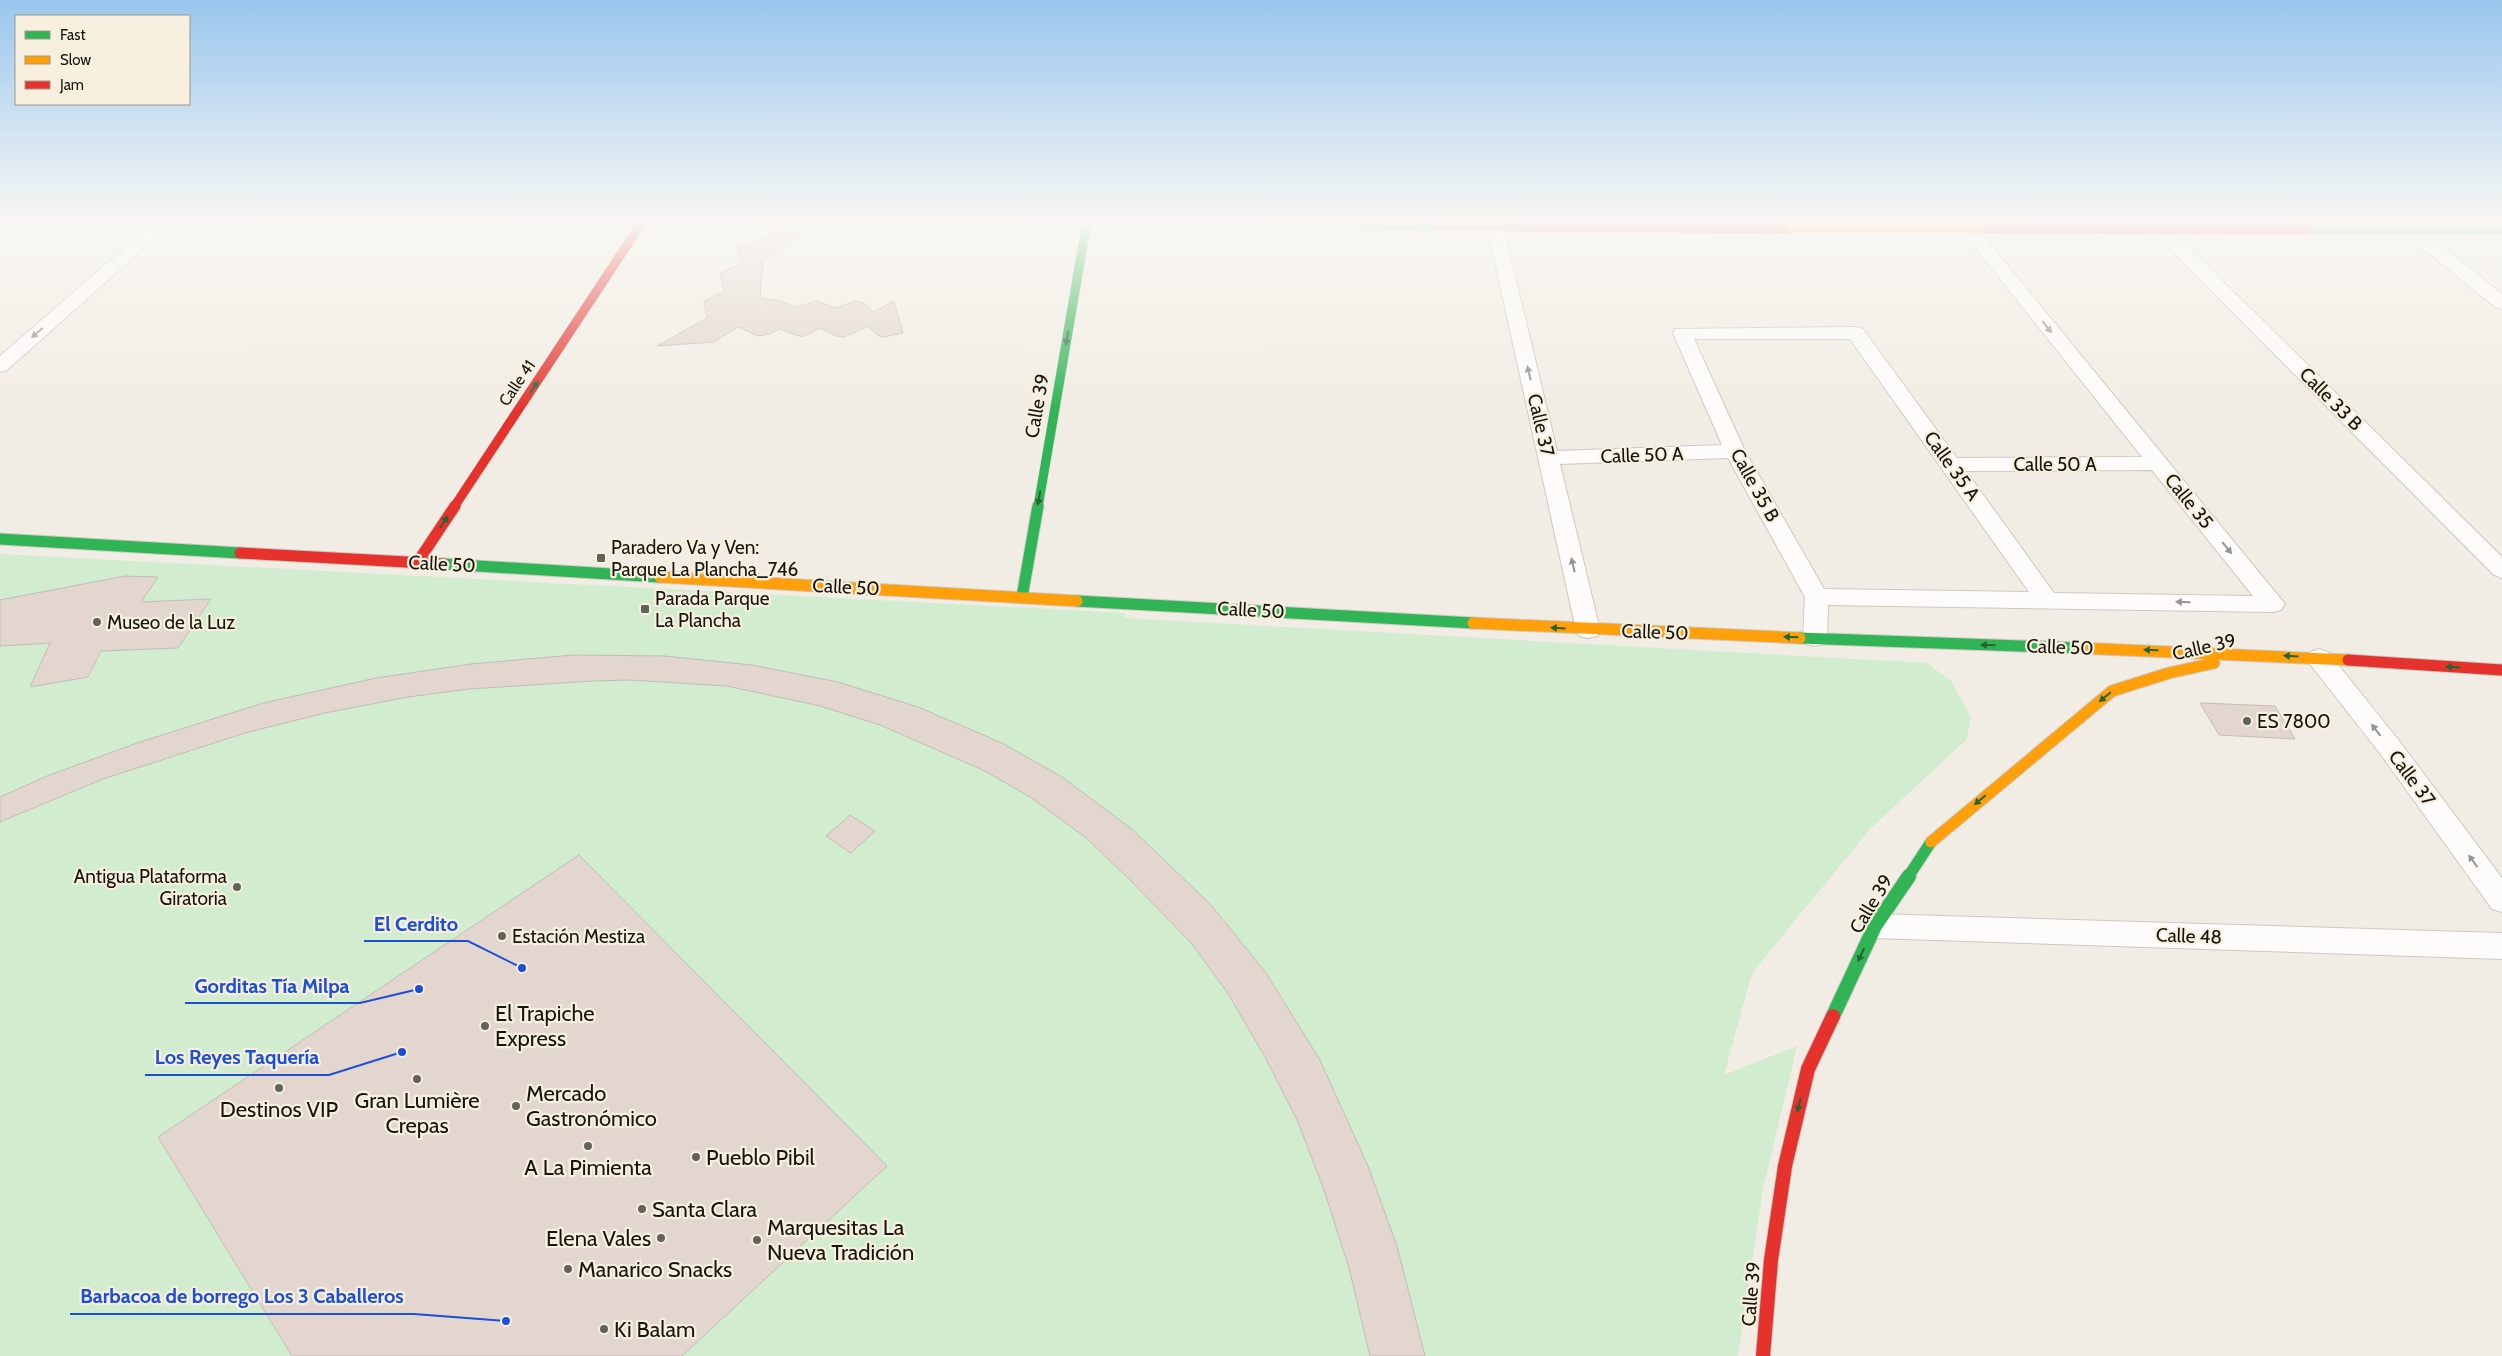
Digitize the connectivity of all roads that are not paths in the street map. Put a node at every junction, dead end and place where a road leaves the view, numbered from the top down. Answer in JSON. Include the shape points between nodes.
{"nodes":[{"id":1,"x":94,"y":284,"type":"edge"},
{"id":2,"x":601,"y":284,"type":"edge"},
{"id":3,"x":1076,"y":284,"type":"edge"},
{"id":4,"x":1509,"y":284,"type":"edge"},
{"id":5,"x":2012,"y":284,"type":"edge"},
{"id":6,"x":2215,"y":284,"type":"edge"},
{"id":7,"x":2478,"y":284,"type":"edge"},
{"id":8,"x":2502,"y":303,"type":"edge"},
{"id":9,"x":1682,"y":333,"type":"joint"},
{"id":10,"x":0,"y":366,"type":"edge"},
{"id":11,"x":1736,"y":451,"type":"junction"},
{"id":12,"x":1548,"y":458,"type":"junction"},
{"id":13,"x":2158,"y":463,"type":"junction"},
{"id":14,"x":1951,"y":465,"type":"junction"},
{"id":15,"x":0,"y":539,"type":"edge"},
{"id":16,"x":417,"y":563,"type":"junction"},
{"id":17,"x":2502,"y":570,"type":"edge"},
{"id":18,"x":1022,"y":597,"type":"junction"},
{"id":19,"x":1817,"y":597,"type":"junction"},
{"id":20,"x":2046,"y":599,"type":"junction"},
{"id":21,"x":1588,"y":630,"type":"junction"},
{"id":22,"x":1816,"y":638,"type":"junction"},
{"id":23,"x":2252,"y":654,"type":"junction"},
{"id":24,"x":2319,"y":658,"type":"junction"},
{"id":25,"x":2502,"y":670,"type":"edge"},
{"id":26,"x":2502,"y":900,"type":"edge"},
{"id":27,"x":1875,"y":926,"type":"junction"},
{"id":28,"x":2502,"y":946,"type":"edge"},
{"id":29,"x":1763,"y":1356,"type":"edge"}],
"edges":[{"from":1,"to":10,"type":"street","one_way":true},
{"from":16,"to":2,"type":"main road","name":"Calle 41","one_way":true},
{"from":3,"to":18,"type":"main road","name":"Calle 39","one_way":true},
{"from":12,"to":4,"type":"street","name":"Calle 37","one_way":true},
{"from":5,"to":13,"type":"street","name":"Calle 35","one_way":true},
{"from":6,"to":17,"type":"street","name":"Calle 33 B"},
{"from":7,"to":8,"type":"street"},
{"from":9,"to":11,"type":"street","name":"Calle 35 B"},
{"from":9,"to":14,"type":"street","name":"Calle 35 A","via":[[1856,333]]},
{"from":11,"to":12,"type":"street","name":"Calle 50 A"},
{"from":11,"to":19,"type":"street","name":"Calle 35 B"},
{"from":21,"to":12,"type":"street","name":"Calle 37","one_way":true},
{"from":13,"to":14,"type":"street","name":"Calle 50 A"},
{"from":13,"to":20,"type":"street","name":"Calle 35","one_way":true,"via":[[2274,604]]},
{"from":14,"to":20,"type":"street","name":"Calle 35 A"},
{"from":15,"to":16,"type":"main road","name":"Calle 50"},
{"from":16,"to":18,"type":"main road","name":"Calle 50"},
{"from":21,"to":18,"type":"main road","name":"Calle 50","one_way":true},
{"from":19,"to":20,"type":"street"},
{"from":19,"to":22,"type":"street"},
{"from":22,"to":21,"type":"main road","name":"Calle 50","one_way":true},
{"from":23,"to":22,"type":"main road","name":"Calle 50","one_way":true},
{"from":24,"to":23,"type":"main road","name":"Calle 50","one_way":true},
{"from":23,"to":27,"type":"main road","name":"Calle 39","one_way":true,"via":[[2169,673],[2112,691],[1931,841]]},
{"from":25,"to":24,"type":"main road","name":"Calle 50","one_way":true},
{"from":26,"to":24,"type":"street","name":"Calle 37","one_way":true},
{"from":27,"to":28,"type":"street","name":"Calle 48"},
{"from":27,"to":29,"type":"main road","name":"Calle 39","one_way":true,"via":[[1808,1069],[1785,1166],[1771,1260]]}]}
